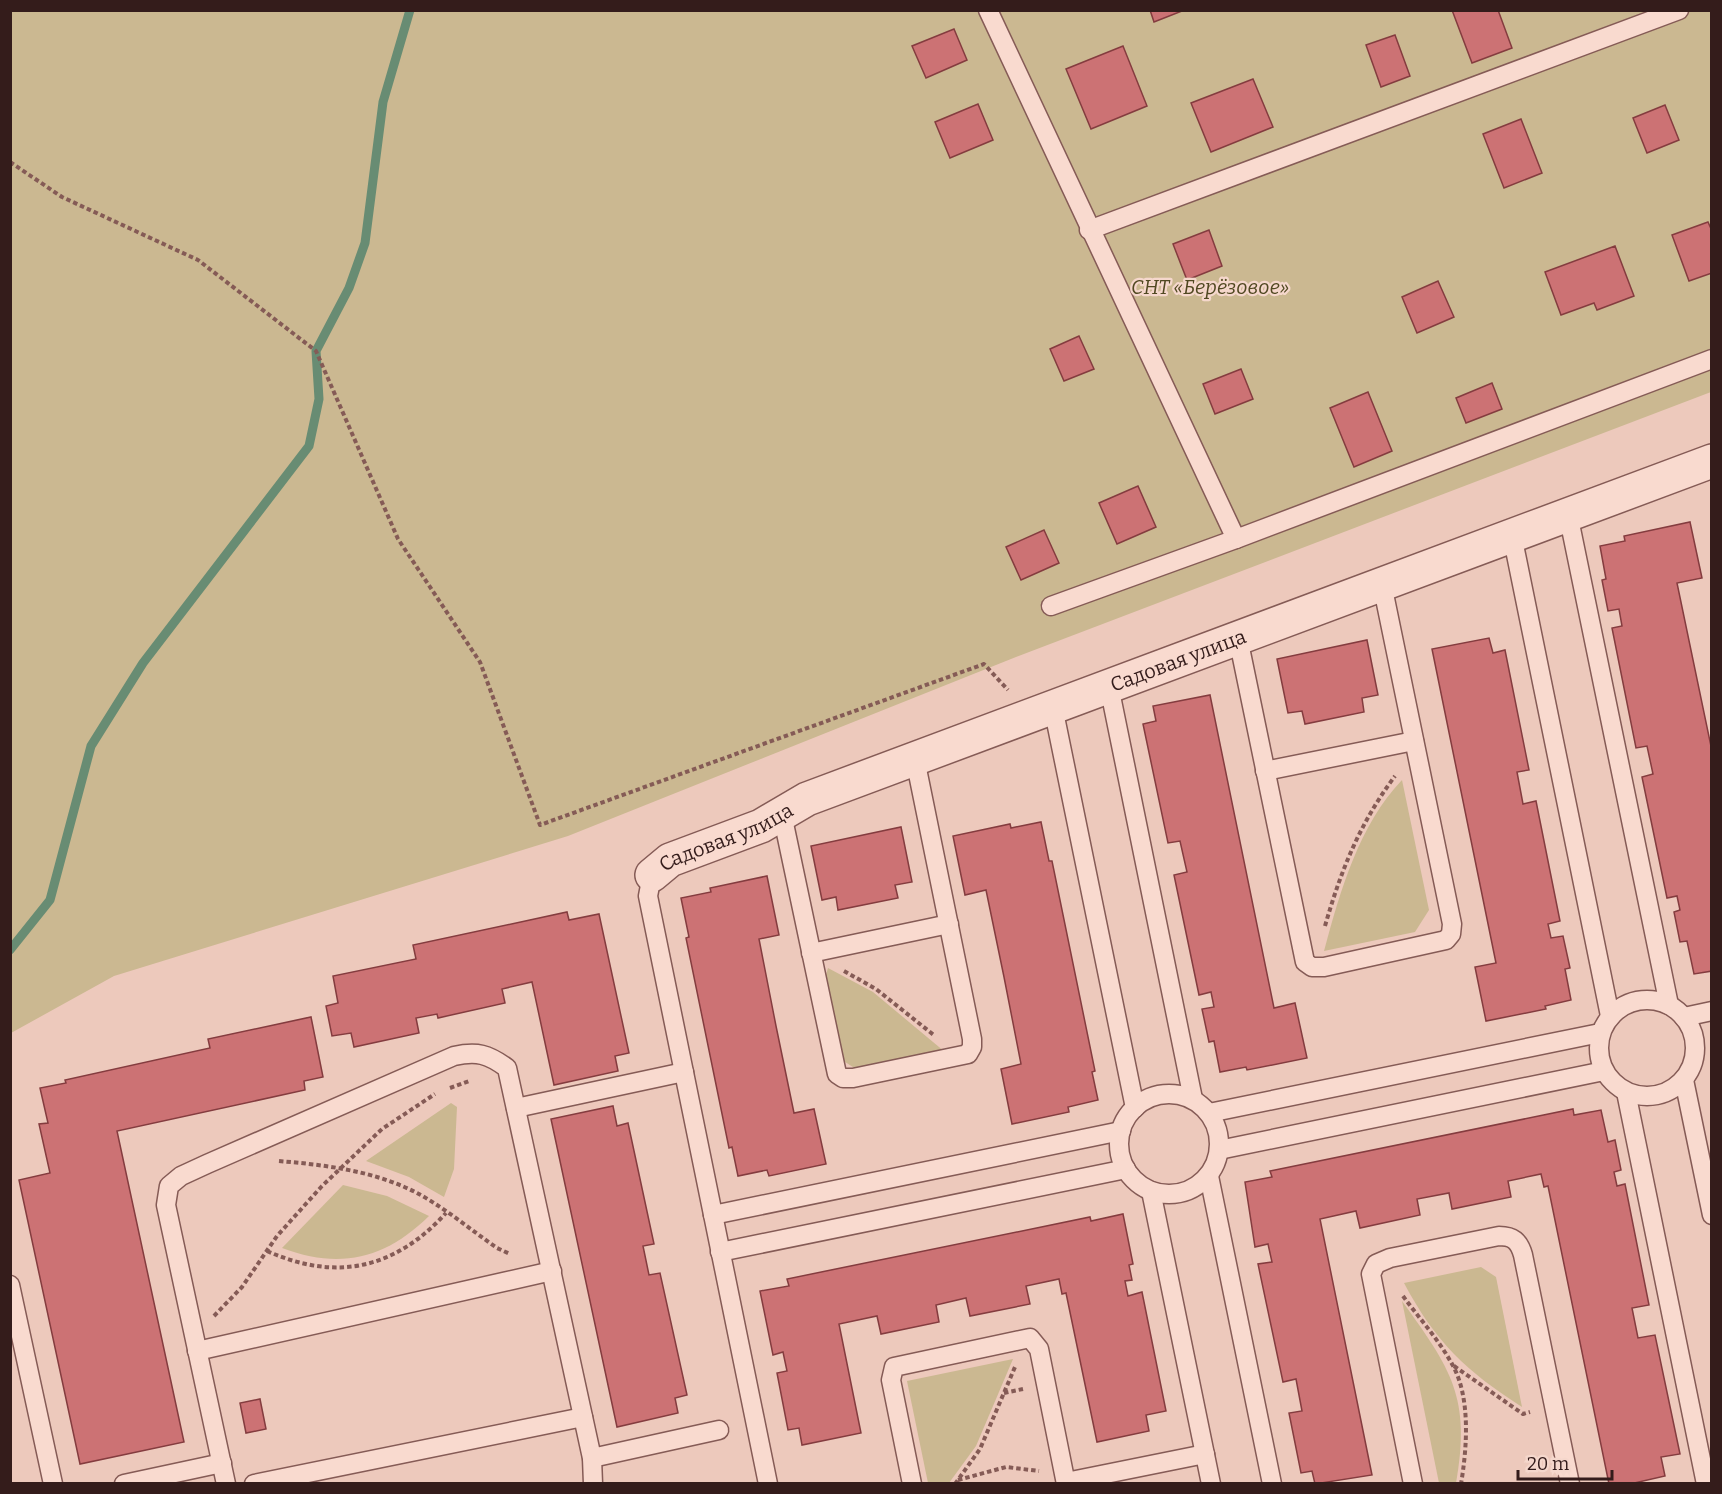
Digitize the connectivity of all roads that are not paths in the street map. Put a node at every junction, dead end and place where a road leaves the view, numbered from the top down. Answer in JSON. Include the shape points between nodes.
{"nodes":[{"id":1,"x":988,"y":10,"type":"edge"},
{"id":2,"x":1679,"y":10,"type":"edge"},
{"id":3,"x":1089,"y":230,"type":"junction"},
{"id":4,"x":1712,"y":359,"type":"edge"},
{"id":5,"x":1710,"y":469,"type":"edge"},
{"id":6,"x":1568,"y":514,"type":"junction"},
{"id":7,"x":1512,"y":535,"type":"junction"},
{"id":8,"x":1236,"y":539,"type":"junction"},
{"id":9,"x":1382,"y":584,"type":"junction"},
{"id":10,"x":1051,"y":606,"type":"dead end"},
{"id":11,"x":1238,"y":638,"type":"junction"},
{"id":12,"x":1109,"y":686,"type":"junction"},
{"id":13,"x":1053,"y":707,"type":"junction"},
{"id":14,"x":1415,"y":747,"type":"junction"},
{"id":15,"x":915,"y":759,"type":"junction"},
{"id":16,"x":1265,"y":771,"type":"junction"},
{"id":17,"x":783,"y":814,"type":"junction"},
{"id":18,"x":652,"y":875,"type":"joint"},
{"id":19,"x":949,"y":924,"type":"junction"},
{"id":20,"x":811,"y":953,"type":"junction"},
{"id":21,"x":1669,"y":1005,"type":"junction"},
{"id":22,"x":1712,"y":1011,"type":"edge"},
{"id":23,"x":1610,"y":1016,"type":"junction"},
{"id":24,"x":1684,"y":1017,"type":"junction"},
{"id":25,"x":1600,"y":1033,"type":"junction"},
{"id":26,"x":1703,"y":1051,"type":"edge"},
{"id":27,"x":1605,"y":1071,"type":"junction"},
{"id":28,"x":684,"y":1072,"type":"junction"},
{"id":29,"x":1684,"y":1080,"type":"junction"},
{"id":30,"x":1626,"y":1092,"type":"junction"},
{"id":31,"x":1193,"y":1099,"type":"junction"},
{"id":32,"x":516,"y":1108,"type":"junction"},
{"id":33,"x":1135,"y":1108,"type":"junction"},
{"id":34,"x":1209,"y":1113,"type":"junction"},
{"id":35,"x":1121,"y":1131,"type":"junction"},
{"id":36,"x":1219,"y":1150,"type":"junction"},
{"id":37,"x":1126,"y":1169,"type":"junction"},
{"id":38,"x":1209,"y":1176,"type":"junction"},
{"id":39,"x":1151,"y":1191,"type":"junction"},
{"id":40,"x":713,"y":1215,"type":"junction"},
{"id":41,"x":1712,"y":1215,"type":"edge"},
{"id":42,"x":720,"y":1252,"type":"junction"},
{"id":43,"x":552,"y":1271,"type":"junction"},
{"id":44,"x":10,"y":1285,"type":"edge"},
{"id":45,"x":197,"y":1351,"type":"junction"},
{"id":46,"x":583,"y":1417,"type":"junction"},
{"id":47,"x":719,"y":1431,"type":"dead end"},
{"id":48,"x":1205,"y":1454,"type":"junction"},
{"id":49,"x":592,"y":1458,"type":"junction"},
{"id":50,"x":222,"y":1463,"type":"junction"},
{"id":51,"x":1066,"y":1480,"type":"edge"},
{"id":52,"x":52,"y":1484,"type":"edge"},
{"id":53,"x":124,"y":1484,"type":"edge"},
{"id":54,"x":226,"y":1484,"type":"edge"},
{"id":55,"x":254,"y":1484,"type":"edge"},
{"id":56,"x":593,"y":1484,"type":"edge"},
{"id":57,"x":768,"y":1484,"type":"edge"},
{"id":58,"x":912,"y":1484,"type":"edge"},
{"id":59,"x":1211,"y":1484,"type":"edge"},
{"id":60,"x":1272,"y":1484,"type":"edge"},
{"id":61,"x":1413,"y":1484,"type":"edge"},
{"id":62,"x":1570,"y":1484,"type":"edge"},
{"id":63,"x":1706,"y":1484,"type":"edge"}],
"edges":[{"from":1,"to":3,"type":"lane"},
{"from":2,"to":3,"type":"lane"},
{"from":3,"to":8,"type":"lane"},
{"from":4,"to":8,"type":"lane"},
{"from":5,"to":6,"type":"street","name":"Садовая улица"},
{"from":6,"to":7,"type":"street","name":"Садовая улица"},
{"from":6,"to":21,"type":"lane"},
{"from":7,"to":9,"type":"street","name":"Садовая улица"},
{"from":7,"to":23,"type":"lane"},
{"from":8,"to":10,"type":"lane"},
{"from":9,"to":11,"type":"street","name":"Садовая улица"},
{"from":9,"to":14,"type":"lane"},
{"from":11,"to":12,"type":"street","name":"Садовая улица"},
{"from":11,"to":16,"type":"lane"},
{"from":12,"to":13,"type":"street","name":"Садовая улица"},
{"from":12,"to":31,"type":"lane"},
{"from":13,"to":15,"type":"street","name":"Садовая улица"},
{"from":13,"to":33,"type":"lane"},
{"from":14,"to":16,"type":"lane"},
{"from":14,"to":16,"type":"lane","via":[[1451,934],[1437,944],[1312,967],[1305,962]]},
{"from":15,"to":17,"type":"street","name":"Садовая улица","via":[[807,799]]},
{"from":15,"to":19,"type":"lane"},
{"from":17,"to":18,"type":"street","name":"Садовая улица","via":[[670,860]]},
{"from":17,"to":20,"type":"lane"},
{"from":18,"to":28,"type":"lane","via":[[648,896]]},
{"from":19,"to":20,"type":"lane"},
{"from":19,"to":20,"type":"lane","via":[[972,1039],[968,1054],[843,1078],[834,1067]]},
{"from":21,"to":23,"type":"lane","via":[[1637,1000]]},
{"from":21,"to":24,"type":"lane"},
{"from":22,"to":24,"type":"lane"},
{"from":23,"to":25,"type":"lane"},
{"from":24,"to":26,"type":"lane"},
{"from":25,"to":27,"type":"lane","via":[[1598,1050]]},
{"from":25,"to":34,"type":"lane"},
{"from":26,"to":29,"type":"lane"},
{"from":27,"to":30,"type":"lane","via":[[1610,1081]]},
{"from":27,"to":36,"type":"lane"},
{"from":28,"to":32,"type":"lane"},
{"from":28,"to":40,"type":"lane"},
{"from":29,"to":30,"type":"lane","via":[[1657,1096],[1640,1097]]},
{"from":29,"to":41,"type":"lane"},
{"from":30,"to":63,"type":"lane"},
{"from":31,"to":33,"type":"lane","via":[[1159,1094]]},
{"from":31,"to":34,"type":"lane"},
{"from":32,"to":43,"type":"lane"},
{"from":32,"to":45,"type":"lane","via":[[507,1068],[489,1054],[472,1052],[454,1056],[181,1176],[169,1186],[166,1205]]},
{"from":33,"to":35,"type":"lane"},
{"from":34,"to":36,"type":"lane","via":[[1217,1125]]},
{"from":35,"to":37,"type":"lane","via":[[1119,1145]]},
{"from":35,"to":40,"type":"lane"},
{"from":36,"to":38,"type":"lane"},
{"from":37,"to":39,"type":"lane"},
{"from":37,"to":42,"type":"lane"},
{"from":38,"to":39,"type":"lane","via":[[1179,1194]]},
{"from":38,"to":60,"type":"lane"},
{"from":39,"to":48,"type":"lane"},
{"from":40,"to":42,"type":"lane"},
{"from":42,"to":57,"type":"lane"},
{"from":43,"to":45,"type":"lane"},
{"from":43,"to":46,"type":"lane"},
{"from":44,"to":52,"type":"lane"},
{"from":45,"to":50,"type":"lane"},
{"from":46,"to":49,"type":"lane"},
{"from":46,"to":55,"type":"lane"},
{"from":47,"to":49,"type":"lane"},
{"from":48,"to":51,"type":"lane"},
{"from":48,"to":59,"type":"lane"},
{"from":49,"to":56,"type":"lane"},
{"from":50,"to":53,"type":"lane"},
{"from":50,"to":54,"type":"lane"},
{"from":51,"to":58,"type":"lane","via":[[1039,1349],[1036,1342],[1027,1339],[894,1367],[891,1380]]},
{"from":61,"to":62,"type":"lane","via":[[1371,1274],[1379,1263],[1390,1258],[1499,1236],[1510,1236],[1520,1244]]}]}
